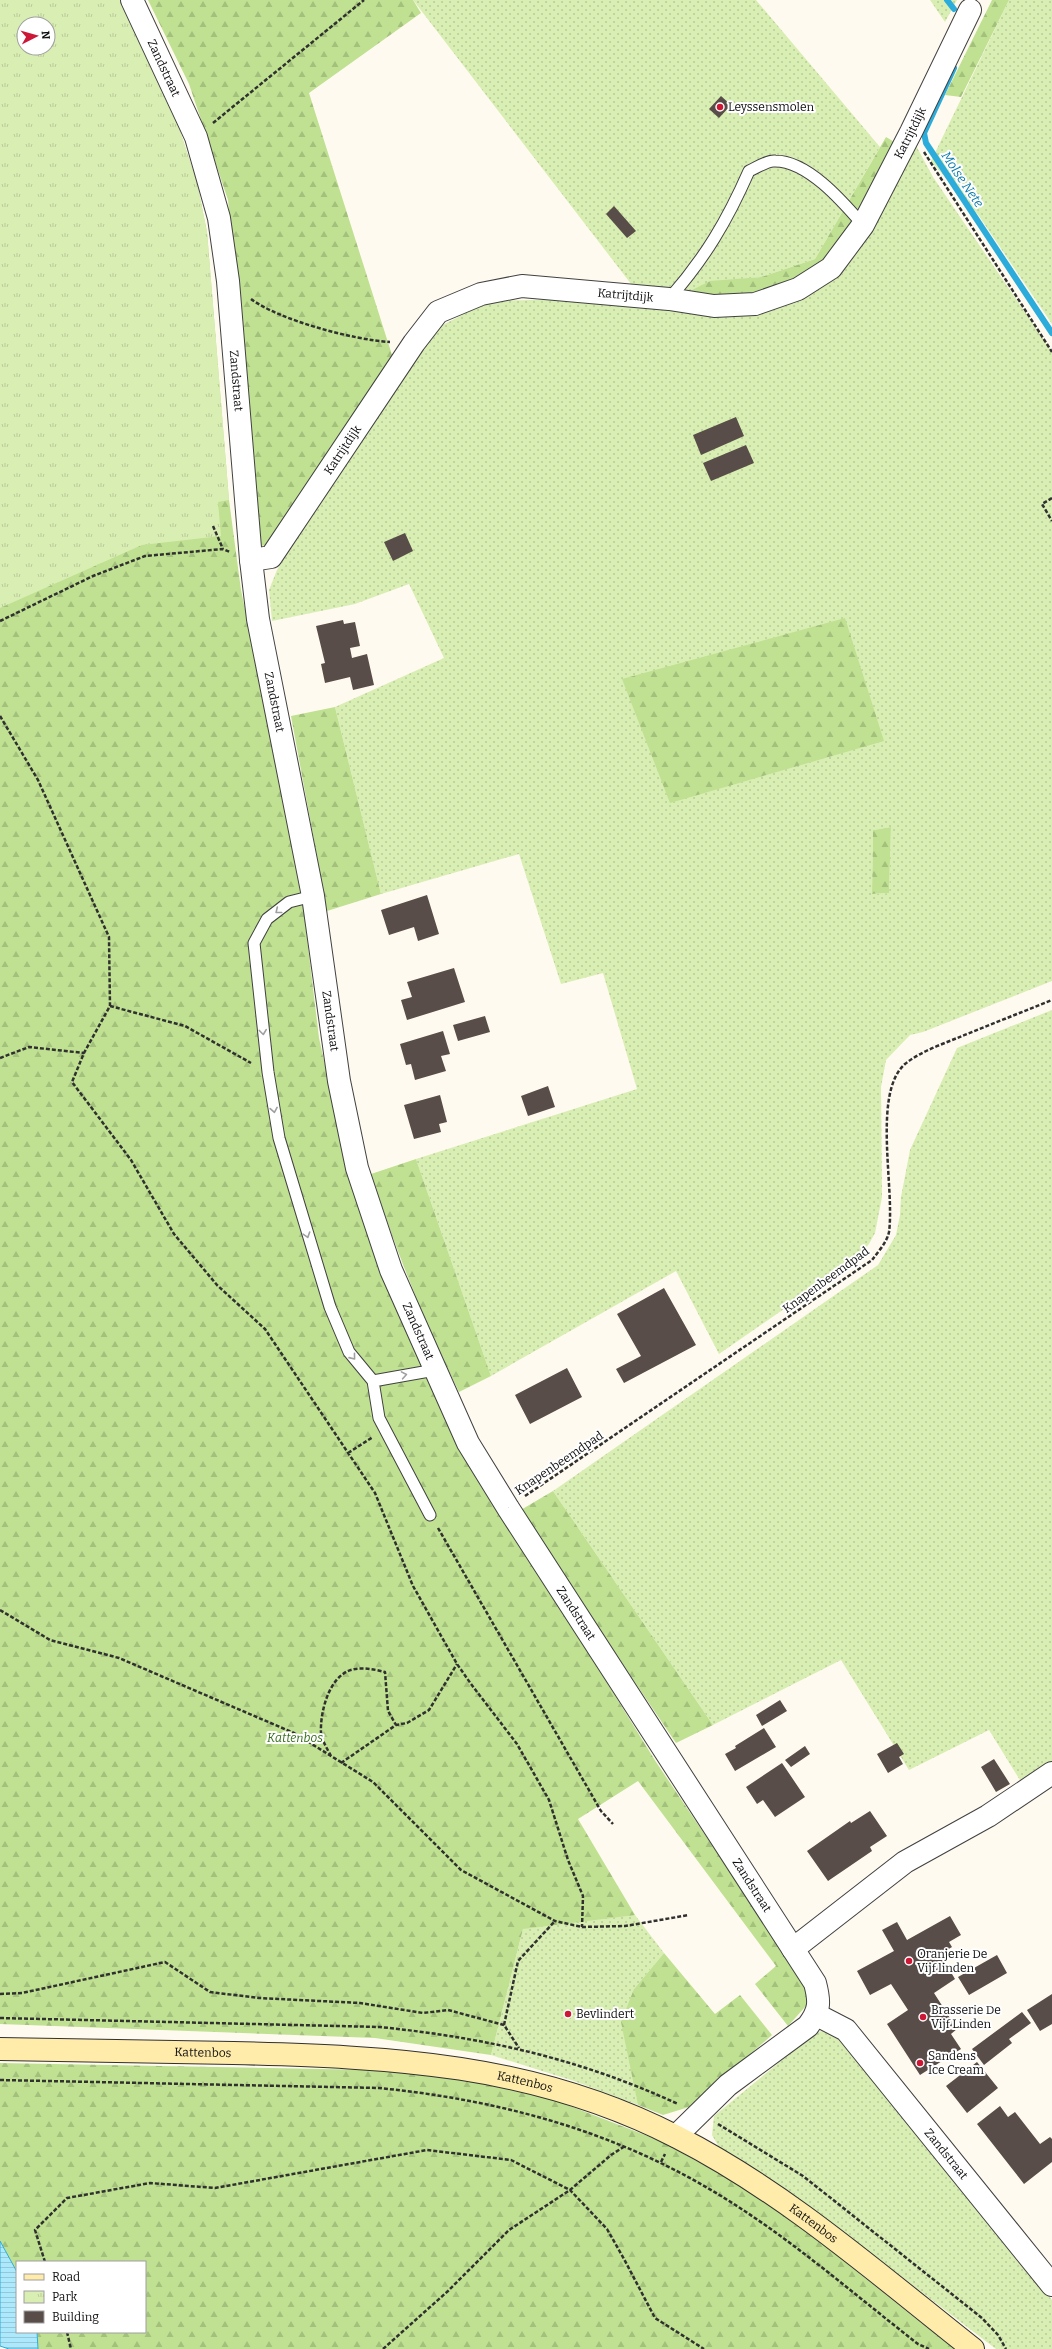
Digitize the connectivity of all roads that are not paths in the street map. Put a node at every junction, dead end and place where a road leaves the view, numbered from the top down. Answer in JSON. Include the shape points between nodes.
{"nodes":[{"id":1,"x":132,"y":0,"type":"edge"},
{"id":2,"x":970,"y":10,"type":"dead end"},
{"id":3,"x":863,"y":225,"type":"junction"},
{"id":4,"x":669,"y":299,"type":"junction"},
{"id":5,"x":251,"y":560,"type":"junction"},
{"id":6,"x":313,"y":896,"type":"junction"},
{"id":7,"x":435,"y":1370,"type":"junction"},
{"id":8,"x":372,"y":1381,"type":"junction"},
{"id":9,"x":430,"y":1515,"type":"road end"},
{"id":10,"x":1052,"y":1773,"type":"edge"},
{"id":11,"x":793,"y":1949,"type":"junction"},
{"id":12,"x":816,"y":2015,"type":"junction"},
{"id":13,"x":0,"y":2048,"type":"edge"},
{"id":14,"x":676,"y":2136,"type":"junction"},
{"id":15,"x":1052,"y":2285,"type":"edge"},
{"id":16,"x":973,"y":2349,"type":"edge"}],
"edges":[{"from":1,"to":5,"type":"street","name":"Zandstraat","via":[[196,137],[219,218],[228,281]]},
{"from":2,"to":3,"type":"street","name":"Katrijtdijk","via":[[912,132]]},
{"from":3,"to":4,"type":"street","name":"Katrijtdijk","via":[[831,268],[798,288],[755,304],[714,306]]},
{"from":3,"to":4,"type":"lane","via":[[803,167],[774,160],[749,171],[710,249]]},
{"from":4,"to":5,"type":"street","name":"Katrijtdijk","via":[[522,286],[481,294],[438,312],[414,343],[271,557]]},
{"from":5,"to":6,"type":"street","name":"Zandstraat","via":[[258,618]]},
{"from":6,"to":7,"type":"street","name":"Zandstraat","via":[[339,1081],[357,1168],[391,1270]]},
{"from":6,"to":8,"type":"lane","one_way":true,"via":[[289,902],[267,919],[254,943],[268,1072],[279,1138],[330,1307],[349,1352]]},
{"from":8,"to":7,"type":"lane","one_way":true},
{"from":7,"to":11,"type":"street","name":"Zandstraat","via":[[468,1443],[508,1508]]},
{"from":8,"to":9,"type":"lane","via":[[379,1418]]},
{"from":10,"to":11,"type":"street","via":[[988,1816],[905,1862]]},
{"from":11,"to":12,"type":"street","name":"Zandstraat","via":[[815,1983],[819,1998]]},
{"from":12,"to":14,"type":"street","via":[[808,2026],[788,2042],[728,2085]]},
{"from":12,"to":15,"type":"street","name":"Zandstraat","via":[[846,2030]]},
{"from":13,"to":14,"type":"main road","name":"Kattenbos","via":[[347,2056],[406,2060],[473,2070],[567,2092],[612,2108]]},
{"from":14,"to":16,"type":"main road","name":"Kattenbos","via":[[776,2195]]}]}
